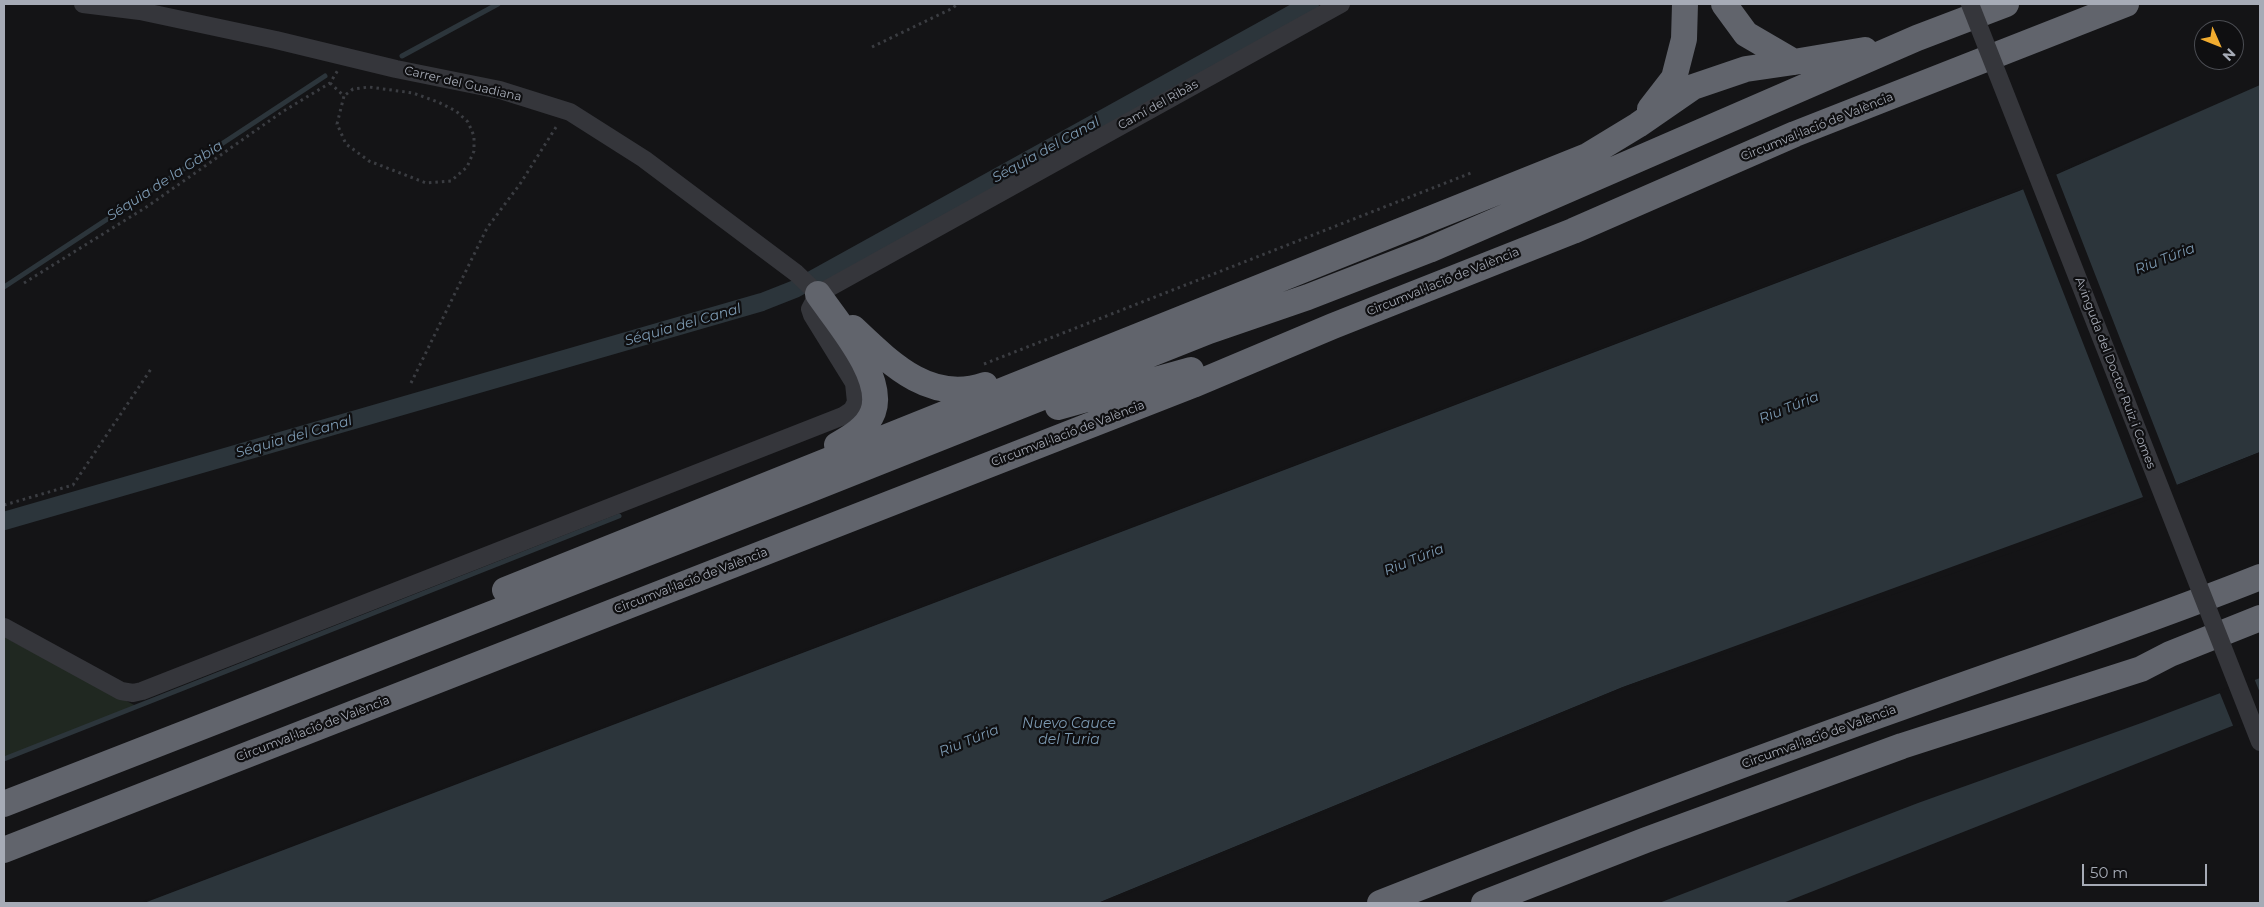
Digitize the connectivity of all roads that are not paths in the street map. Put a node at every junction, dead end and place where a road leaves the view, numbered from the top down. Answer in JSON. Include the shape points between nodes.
{"nodes":[{"id":1,"x":83,"y":4,"type":"edge"},
{"id":2,"x":1341,"y":4,"type":"edge"},
{"id":3,"x":1685,"y":4,"type":"edge"},
{"id":4,"x":1724,"y":4,"type":"edge"},
{"id":5,"x":1970,"y":4,"type":"edge"},
{"id":6,"x":2006,"y":4,"type":"edge"},
{"id":7,"x":2126,"y":4,"type":"edge"},
{"id":8,"x":1317,"y":10,"type":"edge"},
{"id":9,"x":1917,"y":38,"type":"junction"},
{"id":10,"x":1794,"y":62,"type":"junction"},
{"id":11,"x":1638,"y":126,"type":"junction"},
{"id":12,"x":818,"y":294,"type":"junction"},
{"id":13,"x":1333,"y":326,"type":"junction"},
{"id":14,"x":1152,"y":329,"type":"junction"},
{"id":15,"x":804,"y":492,"type":"junction"},
{"id":16,"x":551,"y":571,"type":"junction"},
{"id":17,"x":2260,"y":577,"type":"edge"},
{"id":18,"x":2260,"y":618,"type":"edge"},
{"id":19,"x":4,"y":626,"type":"edge"},
{"id":20,"x":2260,"y":634,"type":"edge"},
{"id":21,"x":2142,"y":669,"type":"junction"},
{"id":22,"x":2260,"y":742,"type":"edge"},
{"id":23,"x":4,"y":795,"type":"edge"},
{"id":24,"x":4,"y":804,"type":"edge"},
{"id":25,"x":4,"y":850,"type":"edge"},
{"id":26,"x":1380,"y":903,"type":"edge"},
{"id":27,"x":1484,"y":903,"type":"edge"}],
"edges":[{"from":1,"to":12,"type":"street","name":"Carrer del Guadiana","via":[[140,11],[500,90],[566,111],[644,159],[796,273]]},
{"from":2,"to":8,"type":"street","name":"Camí del Ribàs"},
{"from":3,"to":11,"type":"highway","via":[[1684,39],[1674,78]]},
{"from":4,"to":10,"type":"highway","via":[[1746,34]]},
{"from":5,"to":22,"type":"street","name":"Avinguda del Doctor Ruiz i Comes","bridge":true},
{"from":6,"to":9,"type":"highway"},
{"from":7,"to":13,"type":"highway","name":"Circumval·lació de València","via":[[1795,134],[1573,231]]},
{"from":8,"to":12,"type":"street","name":"Camí del Ribàs"},
{"from":9,"to":10,"type":"highway","via":[[1844,55]]},
{"from":9,"to":15,"type":"highway","via":[[1429,250],[1209,331]]},
{"from":10,"to":11,"type":"highway","via":[[1746,69],[1693,87]]},
{"from":11,"to":14,"type":"highway","via":[[1587,156]]},
{"from":12,"to":14,"type":"highway","via":[[866,341],[910,377],[932,387],[951,390],[974,389]]},
{"from":12,"to":16,"type":"highway","via":[[869,368],[875,398],[873,412],[863,428],[835,446]]},
{"from":12,"to":19,"type":"street","via":[[810,309],[812,315],[854,383],[856,402],[852,410],[843,416],[133,693]]},
{"from":13,"to":15,"type":"highway","via":[[1187,371],[994,424]]},
{"from":13,"to":25,"type":"highway","name":"Circumval·lació de València","via":[[1193,385]]},
{"from":14,"to":16,"type":"highway"},
{"from":15,"to":24,"type":"highway"},
{"from":16,"to":23,"type":"highway","via":[[74,762]]},
{"from":17,"to":26,"type":"highway","name":"Circumval·lació de València","via":[[2162,616],[1623,808]]},
{"from":18,"to":21,"type":"highway","via":[[2170,654]]},
{"from":20,"to":21,"type":"highway","via":[[2173,667]]},
{"from":21,"to":27,"type":"highway","via":[[1902,746]]}]}
